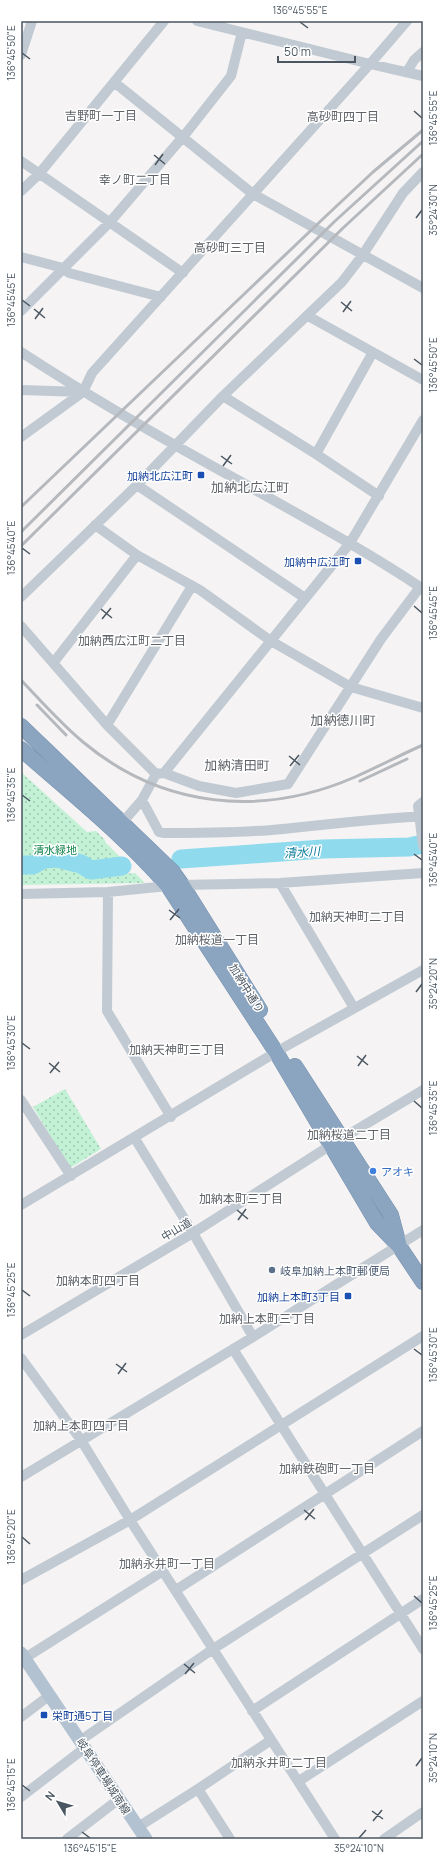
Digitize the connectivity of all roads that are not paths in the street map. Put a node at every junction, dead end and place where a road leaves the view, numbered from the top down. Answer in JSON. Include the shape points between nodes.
{"nodes":[{"id":1,"x":32,"y":21,"type":"edge"},
{"id":2,"x":164,"y":21,"type":"edge"},
{"id":3,"x":197,"y":21,"type":"edge"},
{"id":4,"x":407,"y":21,"type":"edge"},
{"id":5,"x":242,"y":32,"type":"junction"},
{"id":6,"x":423,"y":52,"type":"edge"},
{"id":7,"x":21,"y":55,"type":"edge"},
{"id":8,"x":370,"y":64,"type":"junction"},
{"id":9,"x":407,"y":72,"type":"junction"},
{"id":10,"x":423,"y":76,"type":"edge"},
{"id":11,"x":114,"y":82,"type":"junction"},
{"id":12,"x":182,"y":138,"type":"junction"},
{"id":13,"x":21,"y":161,"type":"edge"},
{"id":14,"x":423,"y":172,"type":"edge"},
{"id":15,"x":39,"y":174,"type":"junction"},
{"id":16,"x":21,"y":191,"type":"edge"},
{"id":17,"x":253,"y":194,"type":"junction"},
{"id":18,"x":110,"y":222,"type":"junction"},
{"id":19,"x":362,"y":256,"type":"junction"},
{"id":20,"x":21,"y":258,"type":"edge"},
{"id":21,"x":63,"y":268,"type":"junction"},
{"id":22,"x":183,"y":273,"type":"junction"},
{"id":23,"x":423,"y":288,"type":"edge"},
{"id":24,"x":161,"y":298,"type":"junction"},
{"id":25,"x":21,"y":311,"type":"edge"},
{"id":26,"x":308,"y":316,"type":"junction"},
{"id":27,"x":21,"y":352,"type":"edge"},
{"id":28,"x":373,"y":352,"type":"junction"},
{"id":29,"x":60,"y":378,"type":"junction"},
{"id":30,"x":423,"y":380,"type":"edge"},
{"id":31,"x":21,"y":390,"type":"edge"},
{"id":32,"x":49,"y":391,"type":"junction"},
{"id":33,"x":83,"y":392,"type":"junction"},
{"id":34,"x":223,"y":396,"type":"junction"},
{"id":35,"x":423,"y":420,"type":"edge"},
{"id":36,"x":21,"y":437,"type":"edge"},
{"id":37,"x":175,"y":446,"type":"junction"},
{"id":38,"x":316,"y":454,"type":"junction"},
{"id":39,"x":137,"y":485,"type":"junction"},
{"id":40,"x":379,"y":496,"type":"junction"},
{"id":41,"x":95,"y":525,"type":"junction"},
{"id":42,"x":350,"y":543,"type":"junction"},
{"id":43,"x":137,"y":555,"type":"junction"},
{"id":44,"x":192,"y":586,"type":"junction"},
{"id":45,"x":421,"y":588,"type":"edge"},
{"id":46,"x":21,"y":597,"type":"edge"},
{"id":47,"x":305,"y":598,"type":"junction"},
{"id":48,"x":21,"y":626,"type":"edge"},
{"id":49,"x":271,"y":641,"type":"junction"},
{"id":50,"x":54,"y":662,"type":"junction"},
{"id":51,"x":351,"y":687,"type":"junction"},
{"id":52,"x":423,"y":708,"type":"edge"},
{"id":53,"x":108,"y":725,"type":"junction"},
{"id":54,"x":21,"y":726,"type":"edge"},
{"id":55,"x":21,"y":749,"type":"edge"},
{"id":56,"x":160,"y":774,"type":"junction"},
{"id":57,"x":142,"y":800,"type":"junction"},
{"id":58,"x":423,"y":802,"type":"edge"},
{"id":59,"x":421,"y":816,"type":"edge"},
{"id":60,"x":122,"y":823,"type":"junction"},
{"id":61,"x":422,"y":841,"type":"edge"},
{"id":62,"x":423,"y":873,"type":"edge"},
{"id":63,"x":280,"y":883,"type":"junction"},
{"id":64,"x":175,"y":885,"type":"junction"},
{"id":65,"x":108,"y":892,"type":"junction"},
{"id":66,"x":21,"y":894,"type":"edge"},
{"id":67,"x":423,"y":970,"type":"edge"},
{"id":68,"x":354,"y":1008,"type":"junction"},
{"id":69,"x":279,"y":1050,"type":"junction"},
{"id":70,"x":423,"y":1090,"type":"edge"},
{"id":71,"x":21,"y":1100,"type":"edge"},
{"id":72,"x":30,"y":1116,"type":"junction"},
{"id":73,"x":171,"y":1117,"type":"junction"},
{"id":74,"x":21,"y":1122,"type":"edge"},
{"id":75,"x":134,"y":1137,"type":"junction"},
{"id":76,"x":337,"y":1141,"type":"junction"},
{"id":77,"x":70,"y":1176,"type":"junction"},
{"id":78,"x":21,"y":1205,"type":"edge"},
{"id":79,"x":423,"y":1230,"type":"edge"},
{"id":80,"x":193,"y":1233,"type":"junction"},
{"id":81,"x":400,"y":1246,"type":"junction"},
{"id":82,"x":423,"y":1282,"type":"edge"},
{"id":83,"x":21,"y":1335,"type":"edge"},
{"id":84,"x":423,"y":1336,"type":"edge"},
{"id":85,"x":253,"y":1337,"type":"junction"},
{"id":86,"x":233,"y":1349,"type":"junction"},
{"id":87,"x":21,"y":1358,"type":"edge"},
{"id":88,"x":281,"y":1425,"type":"junction"},
{"id":89,"x":423,"y":1431,"type":"edge"},
{"id":90,"x":81,"y":1440,"type":"junction"},
{"id":91,"x":21,"y":1477,"type":"edge"},
{"id":92,"x":324,"y":1493,"type":"junction"},
{"id":93,"x":423,"y":1515,"type":"edge"},
{"id":94,"x":130,"y":1520,"type":"junction"},
{"id":95,"x":363,"y":1554,"type":"junction"},
{"id":96,"x":163,"y":1571,"type":"junction"},
{"id":97,"x":21,"y":1580,"type":"edge"},
{"id":98,"x":176,"y":1590,"type":"junction"},
{"id":99,"x":423,"y":1599,"type":"edge"},
{"id":100,"x":400,"y":1613,"type":"junction"},
{"id":101,"x":213,"y":1649,"type":"junction"},
{"id":102,"x":423,"y":1649,"type":"edge"},
{"id":103,"x":23,"y":1655,"type":"edge"},
{"id":104,"x":50,"y":1695,"type":"junction"},
{"id":105,"x":423,"y":1701,"type":"edge"},
{"id":106,"x":252,"y":1711,"type":"junction"},
{"id":107,"x":21,"y":1717,"type":"edge"},
{"id":108,"x":271,"y":1740,"type":"junction"},
{"id":109,"x":83,"y":1744,"type":"junction"},
{"id":110,"x":299,"y":1781,"type":"junction"},
{"id":111,"x":198,"y":1789,"type":"junction"},
{"id":112,"x":21,"y":1797,"type":"edge"},
{"id":113,"x":119,"y":1799,"type":"junction"},
{"id":114,"x":422,"y":1814,"type":"edge"},
{"id":115,"x":138,"y":1827,"type":"junction"},
{"id":116,"x":67,"y":1839,"type":"edge"},
{"id":117,"x":146,"y":1839,"type":"edge"},
{"id":118,"x":230,"y":1839,"type":"edge"},
{"id":119,"x":335,"y":1839,"type":"edge"},
{"id":120,"x":384,"y":1839,"type":"edge"}],
"edges":[{"from":1,"to":7,"type":"street"},
{"from":2,"to":11,"type":"street"},
{"from":3,"to":5,"type":"street"},
{"from":4,"to":8,"type":"street"},
{"from":5,"to":8,"type":"street"},
{"from":5,"to":12,"type":"street","via":[[231,76]]},
{"from":6,"to":9,"type":"street","via":[[414,60]]},
{"from":8,"to":9,"type":"street"},
{"from":8,"to":17,"type":"street"},
{"from":9,"to":10,"type":"street"},
{"from":11,"to":12,"type":"street"},
{"from":11,"to":15,"type":"street"},
{"from":12,"to":17,"type":"street"},
{"from":12,"to":18,"type":"street"},
{"from":13,"to":15,"type":"street"},
{"from":14,"to":19,"type":"street","via":[[403,193]]},
{"from":15,"to":16,"type":"street"},
{"from":15,"to":18,"type":"street"},
{"from":17,"to":19,"type":"street"},
{"from":17,"to":22,"type":"street"},
{"from":18,"to":21,"type":"street"},
{"from":18,"to":22,"type":"street"},
{"from":19,"to":23,"type":"street"},
{"from":19,"to":26,"type":"street","via":[[342,282]]},
{"from":20,"to":21,"type":"street"},
{"from":21,"to":24,"type":"street","via":[[69,273]]},
{"from":21,"to":25,"type":"street"},
{"from":22,"to":24,"type":"street"},
{"from":24,"to":33,"type":"street","via":[[92,373]]},
{"from":26,"to":28,"type":"street"},
{"from":26,"to":34,"type":"street"},
{"from":27,"to":29,"type":"street"},
{"from":28,"to":30,"type":"street"},
{"from":28,"to":38,"type":"street"},
{"from":29,"to":32,"type":"street"},
{"from":29,"to":33,"type":"street"},
{"from":31,"to":32,"type":"street"},
{"from":32,"to":33,"type":"street"},
{"from":33,"to":36,"type":"street"},
{"from":33,"to":37,"type":"street"},
{"from":34,"to":37,"type":"street"},
{"from":34,"to":38,"type":"street"},
{"from":35,"to":40,"type":"street"},
{"from":37,"to":39,"type":"street"},
{"from":37,"to":42,"type":"street"},
{"from":38,"to":40,"type":"street"},
{"from":39,"to":41,"type":"street"},
{"from":39,"to":47,"type":"street"},
{"from":40,"to":42,"type":"street"},
{"from":41,"to":43,"type":"street"},
{"from":41,"to":46,"type":"street"},
{"from":42,"to":45,"type":"street"},
{"from":42,"to":47,"type":"street"},
{"from":43,"to":44,"type":"street"},
{"from":43,"to":50,"type":"street"},
{"from":44,"to":49,"type":"street"},
{"from":44,"to":53,"type":"street"},
{"from":45,"to":51,"type":"street","via":[[381,639]]},
{"from":47,"to":49,"type":"street"},
{"from":48,"to":50,"type":"street"},
{"from":49,"to":51,"type":"street"},
{"from":49,"to":56,"type":"street"},
{"from":50,"to":53,"type":"street"},
{"from":51,"to":52,"type":"street"},
{"from":51,"to":56,"type":"street","via":[[288,784],[236,793],[199,786]]},
{"from":53,"to":56,"type":"street"},
{"from":54,"to":60,"type":"highway","name":"加納中通り"},
{"from":55,"to":64,"type":"highway","name":"加納中通り","via":[[152,868]]},
{"from":56,"to":57,"type":"street"},
{"from":57,"to":59,"type":"street","via":[[159,832],[163,833],[282,829]]},
{"from":57,"to":60,"type":"street"},
{"from":58,"to":59,"type":"street","via":[[418,806]]},
{"from":59,"to":61,"type":"street"},
{"from":60,"to":64,"type":"highway","name":"加納中通り","via":[[172,872]]},
{"from":62,"to":63,"type":"street"},
{"from":63,"to":64,"type":"street"},
{"from":63,"to":68,"type":"street"},
{"from":64,"to":65,"type":"street"},
{"from":64,"to":69,"type":"highway","name":"加納中通り"},
{"from":65,"to":66,"type":"street"},
{"from":65,"to":73,"type":"street","via":[[108,1011]]},
{"from":67,"to":68,"type":"street"},
{"from":68,"to":69,"type":"street"},
{"from":69,"to":73,"type":"street"},
{"from":69,"to":76,"type":"highway","name":"加納中通り"},
{"from":70,"to":76,"type":"street","name":"中山道"},
{"from":71,"to":72,"type":"street"},
{"from":72,"to":74,"type":"street"},
{"from":72,"to":77,"type":"street"},
{"from":73,"to":75,"type":"street"},
{"from":75,"to":77,"type":"street"},
{"from":75,"to":80,"type":"street"},
{"from":76,"to":80,"type":"street","name":"中山道"},
{"from":76,"to":81,"type":"highway","name":"加納中通り","via":[[392,1215]]},
{"from":77,"to":78,"type":"street"},
{"from":79,"to":81,"type":"street"},
{"from":80,"to":83,"type":"street","name":"中山道"},
{"from":80,"to":85,"type":"street"},
{"from":81,"to":82,"type":"highway","name":"加納中通り"},
{"from":81,"to":85,"type":"street"},
{"from":84,"to":88,"type":"street"},
{"from":85,"to":86,"type":"street"},
{"from":86,"to":88,"type":"street"},
{"from":86,"to":90,"type":"street"},
{"from":87,"to":90,"type":"street"},
{"from":88,"to":92,"type":"street"},
{"from":88,"to":94,"type":"street"},
{"from":89,"to":92,"type":"street"},
{"from":90,"to":91,"type":"street"},
{"from":90,"to":94,"type":"street"},
{"from":92,"to":95,"type":"street"},
{"from":92,"to":98,"type":"street"},
{"from":93,"to":95,"type":"street"},
{"from":94,"to":96,"type":"street"},
{"from":94,"to":97,"type":"street"},
{"from":95,"to":100,"type":"street"},
{"from":95,"to":101,"type":"street"},
{"from":96,"to":98,"type":"street"},
{"from":96,"to":103,"type":"street"},
{"from":98,"to":101,"type":"street"},
{"from":99,"to":100,"type":"street"},
{"from":100,"to":102,"type":"street"},
{"from":100,"to":106,"type":"street"},
{"from":101,"to":106,"type":"street"},
{"from":101,"to":109,"type":"street"},
{"from":103,"to":104,"type":"main road","name":"岐阜停車場城南線"},
{"from":104,"to":107,"type":"street"},
{"from":104,"to":109,"type":"main road","name":"岐阜停車場城南線"},
{"from":105,"to":110,"type":"street"},
{"from":106,"to":108,"type":"street"},
{"from":108,"to":110,"type":"street"},
{"from":108,"to":111,"type":"street"},
{"from":109,"to":112,"type":"street"},
{"from":109,"to":113,"type":"main road","name":"岐阜停車場城南線"},
{"from":110,"to":119,"type":"street"},
{"from":111,"to":115,"type":"street"},
{"from":111,"to":118,"type":"street"},
{"from":113,"to":115,"type":"main road","name":"岐阜停車場城南線"},
{"from":113,"to":116,"type":"street"},
{"from":114,"to":120,"type":"street"},
{"from":115,"to":117,"type":"main road","name":"岐阜停車場城南線"}]}
